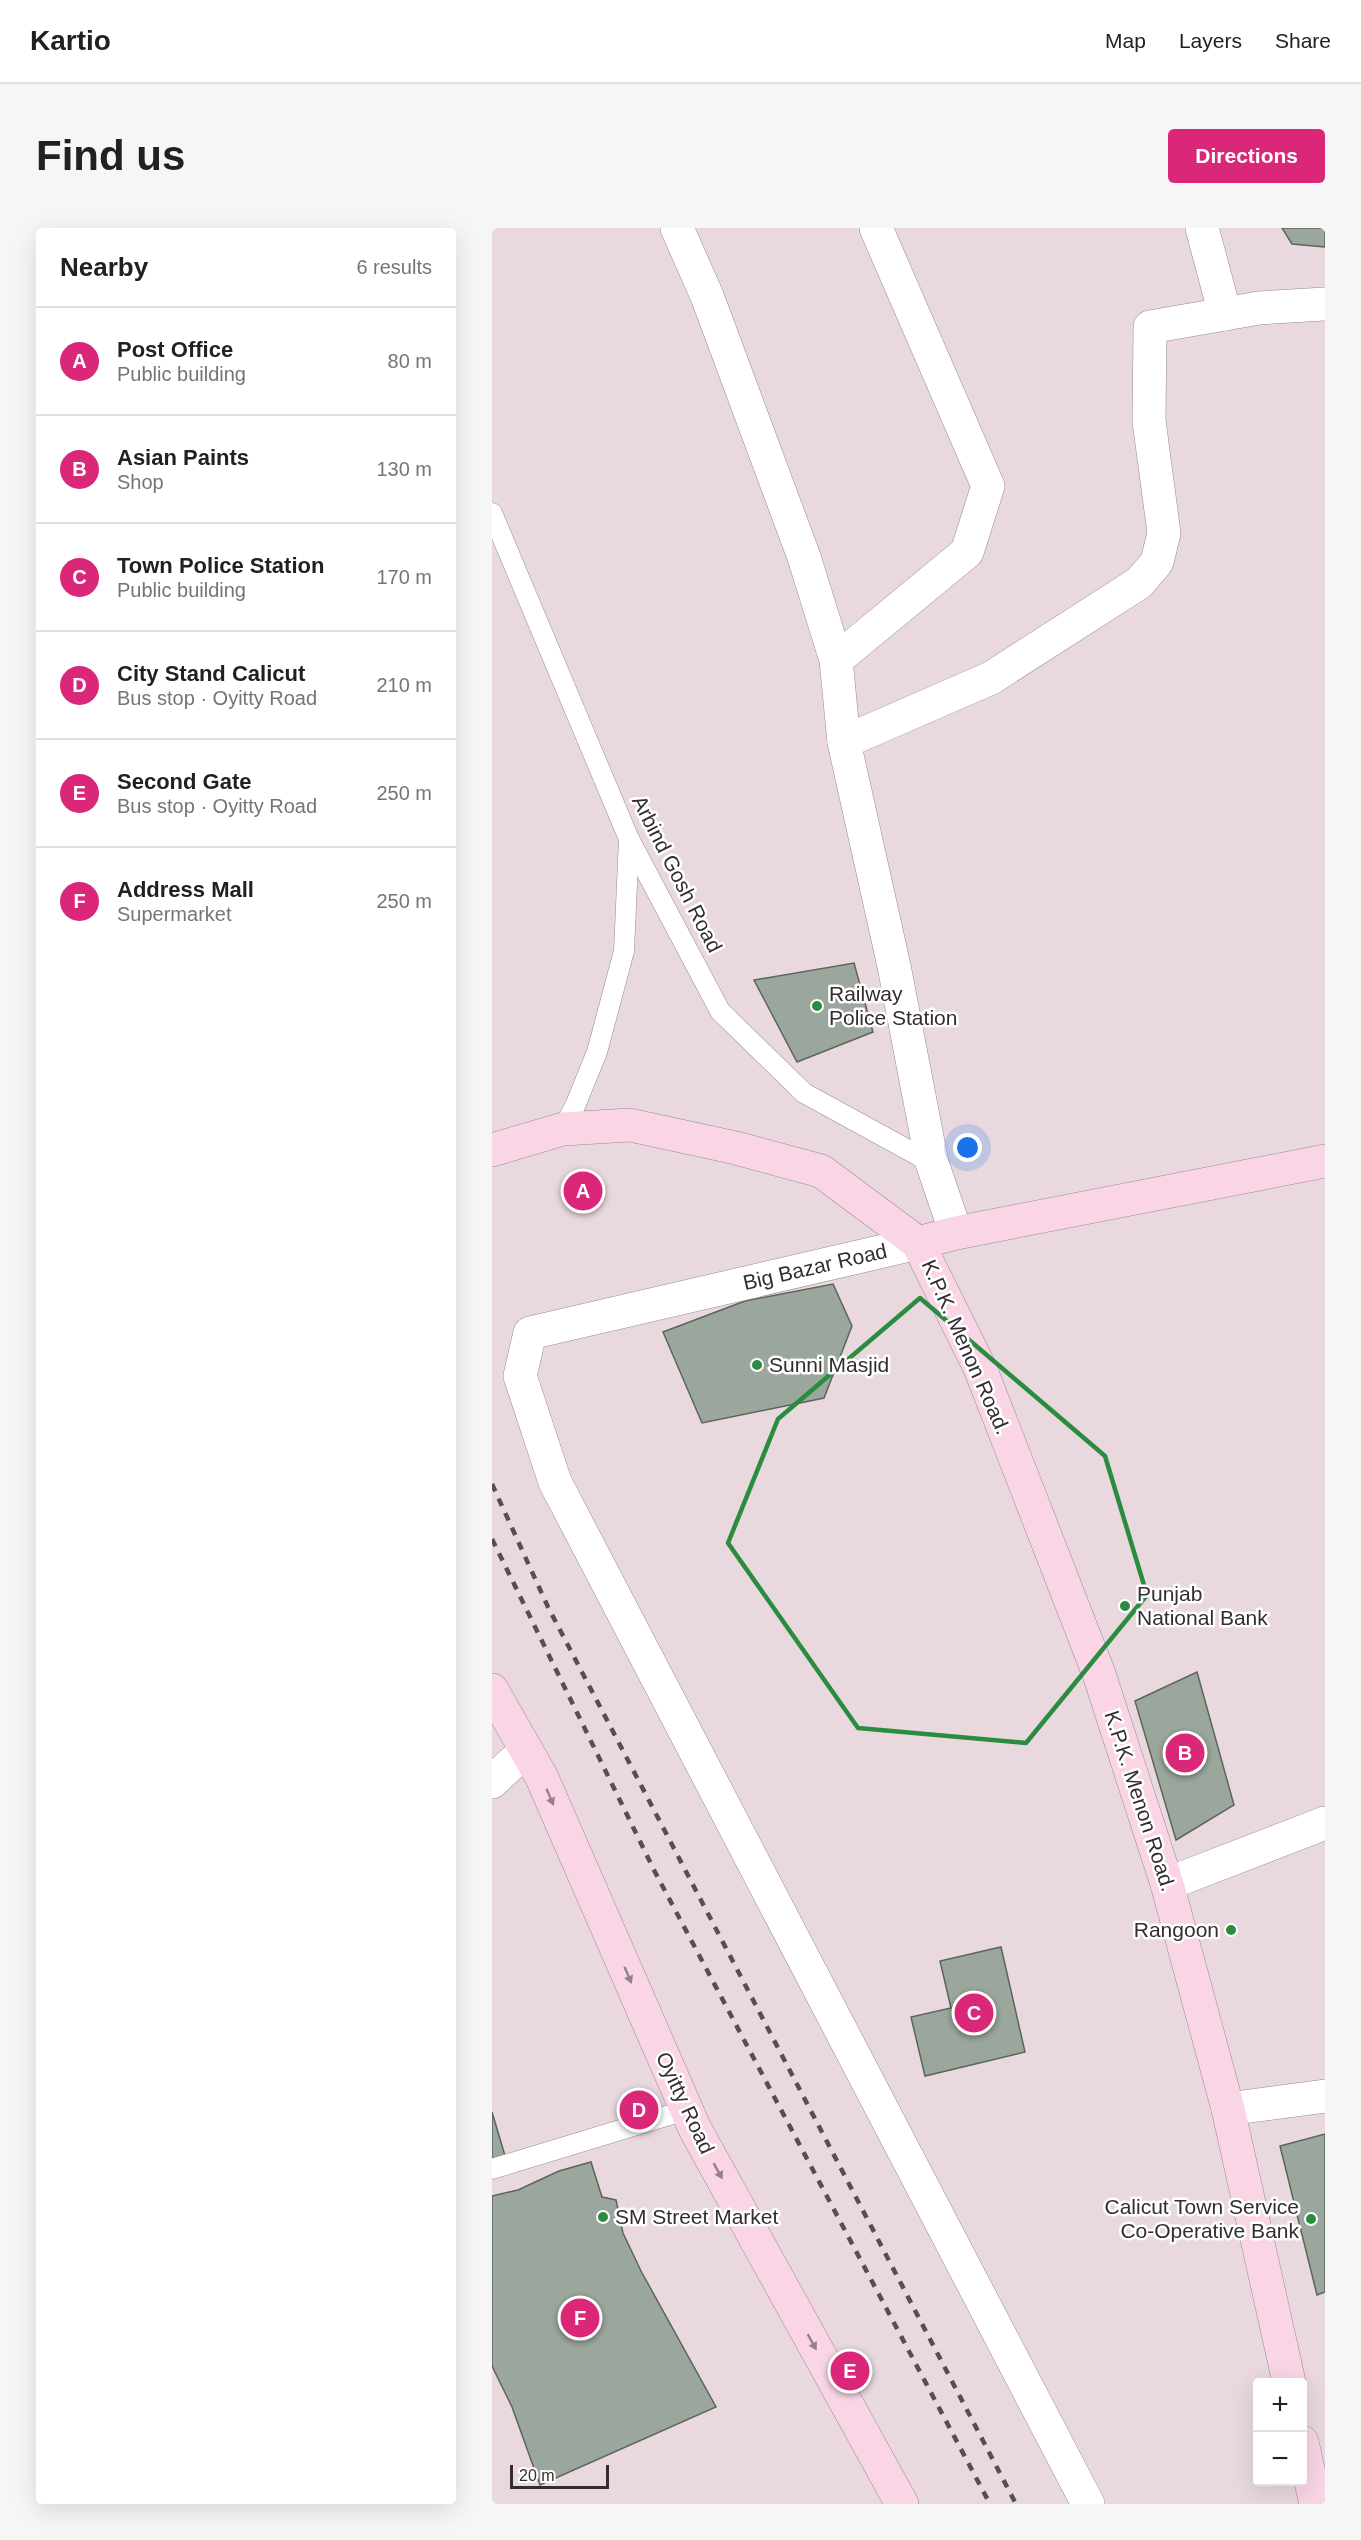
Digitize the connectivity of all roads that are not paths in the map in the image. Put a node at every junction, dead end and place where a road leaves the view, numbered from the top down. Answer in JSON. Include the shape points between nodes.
{"nodes":[{"id":1,"x":677,"y":228,"type":"edge"},
{"id":2,"x":876,"y":228,"type":"edge"},
{"id":3,"x":1202,"y":228,"type":"edge"},
{"id":4,"x":1325,"y":304,"type":"edge"},
{"id":5,"x":1225,"y":314,"type":"junction"},
{"id":6,"x":492,"y":513,"type":"edge"},
{"id":7,"x":836,"y":660,"type":"junction"},
{"id":8,"x":844,"y":742,"type":"junction"},
{"id":9,"x":629,"y":839,"type":"junction"},
{"id":10,"x":563,"y":1129,"type":"junction"},
{"id":11,"x":492,"y":1150,"type":"edge"},
{"id":12,"x":1325,"y":1161,"type":"edge"},
{"id":13,"x":932,"y":1163,"type":"junction"},
{"id":14,"x":956,"y":1233,"type":"junction"},
{"id":15,"x":918,"y":1243,"type":"junction"},
{"id":16,"x":492,"y":1690,"type":"edge"},
{"id":17,"x":526,"y":1750,"type":"junction"},
{"id":18,"x":492,"y":1782,"type":"edge"},
{"id":19,"x":1325,"y":1823,"type":"edge"},
{"id":20,"x":1167,"y":1884,"type":"junction"},
{"id":21,"x":1325,"y":2096,"type":"edge"},
{"id":22,"x":1228,"y":2109,"type":"junction"},
{"id":23,"x":686,"y":2110,"type":"junction"},
{"id":24,"x":492,"y":2169,"type":"edge"},
{"id":25,"x":1288,"y":2378,"type":"edge"},
{"id":26,"x":1307,"y":2464,"type":"edge"},
{"id":27,"x":902,"y":2504,"type":"edge"},
{"id":28,"x":1088,"y":2504,"type":"edge"},
{"id":29,"x":1316,"y":2504,"type":"edge"}],
"edges":[{"from":1,"to":7,"type":"street","via":[[707,296],[804,557]]},
{"from":2,"to":7,"type":"street","via":[[988,486],[968,552]]},
{"from":3,"to":5,"type":"street"},
{"from":4,"to":5,"type":"street"},
{"from":5,"to":8,"type":"street","via":[[1150,327],[1149,421],[1164,533],[1157,562],[1139,582],[991,678]]},
{"from":6,"to":9,"type":"lane","name":"Arbind Gosh Road"},
{"from":7,"to":8,"type":"street"},
{"from":8,"to":13,"type":"street","via":[[894,966]]},
{"from":9,"to":10,"type":"lane","via":[[624,951],[597,1052]]},
{"from":9,"to":13,"type":"lane","name":"Arbind Gosh Road","via":[[720,1011],[804,1093]]},
{"from":10,"to":11,"type":"main road"},
{"from":10,"to":15,"type":"main road","via":[[630,1125],[821,1171]]},
{"from":12,"to":14,"type":"main road","name":"Big Bazar Road"},
{"from":13,"to":14,"type":"street"},
{"from":14,"to":15,"type":"main road","name":"Big Bazar Road"},
{"from":15,"to":20,"type":"main road","name":"K.P.K. Menon Road.","via":[[980,1368],[1100,1674]]},
{"from":15,"to":28,"type":"street","name":"Big Bazar Road","via":[[530,1333],[520,1376],[555,1482]]},
{"from":16,"to":17,"type":"main road","name":"Oyitty Road"},
{"from":17,"to":18,"type":"street"},
{"from":17,"to":23,"type":"main road","name":"Oyitty Road","one_way":true,"via":[[542,1778]]},
{"from":19,"to":20,"type":"street"},
{"from":20,"to":22,"type":"main road","name":"K.P.K. Menon Road."},
{"from":21,"to":22,"type":"street"},
{"from":22,"to":25,"type":"main road","name":"K.P.K. Menon Road."},
{"from":23,"to":24,"type":"lane"},
{"from":23,"to":27,"type":"main road","name":"Oyitty Road","one_way":true},
{"from":26,"to":29,"type":"main road"}]}
